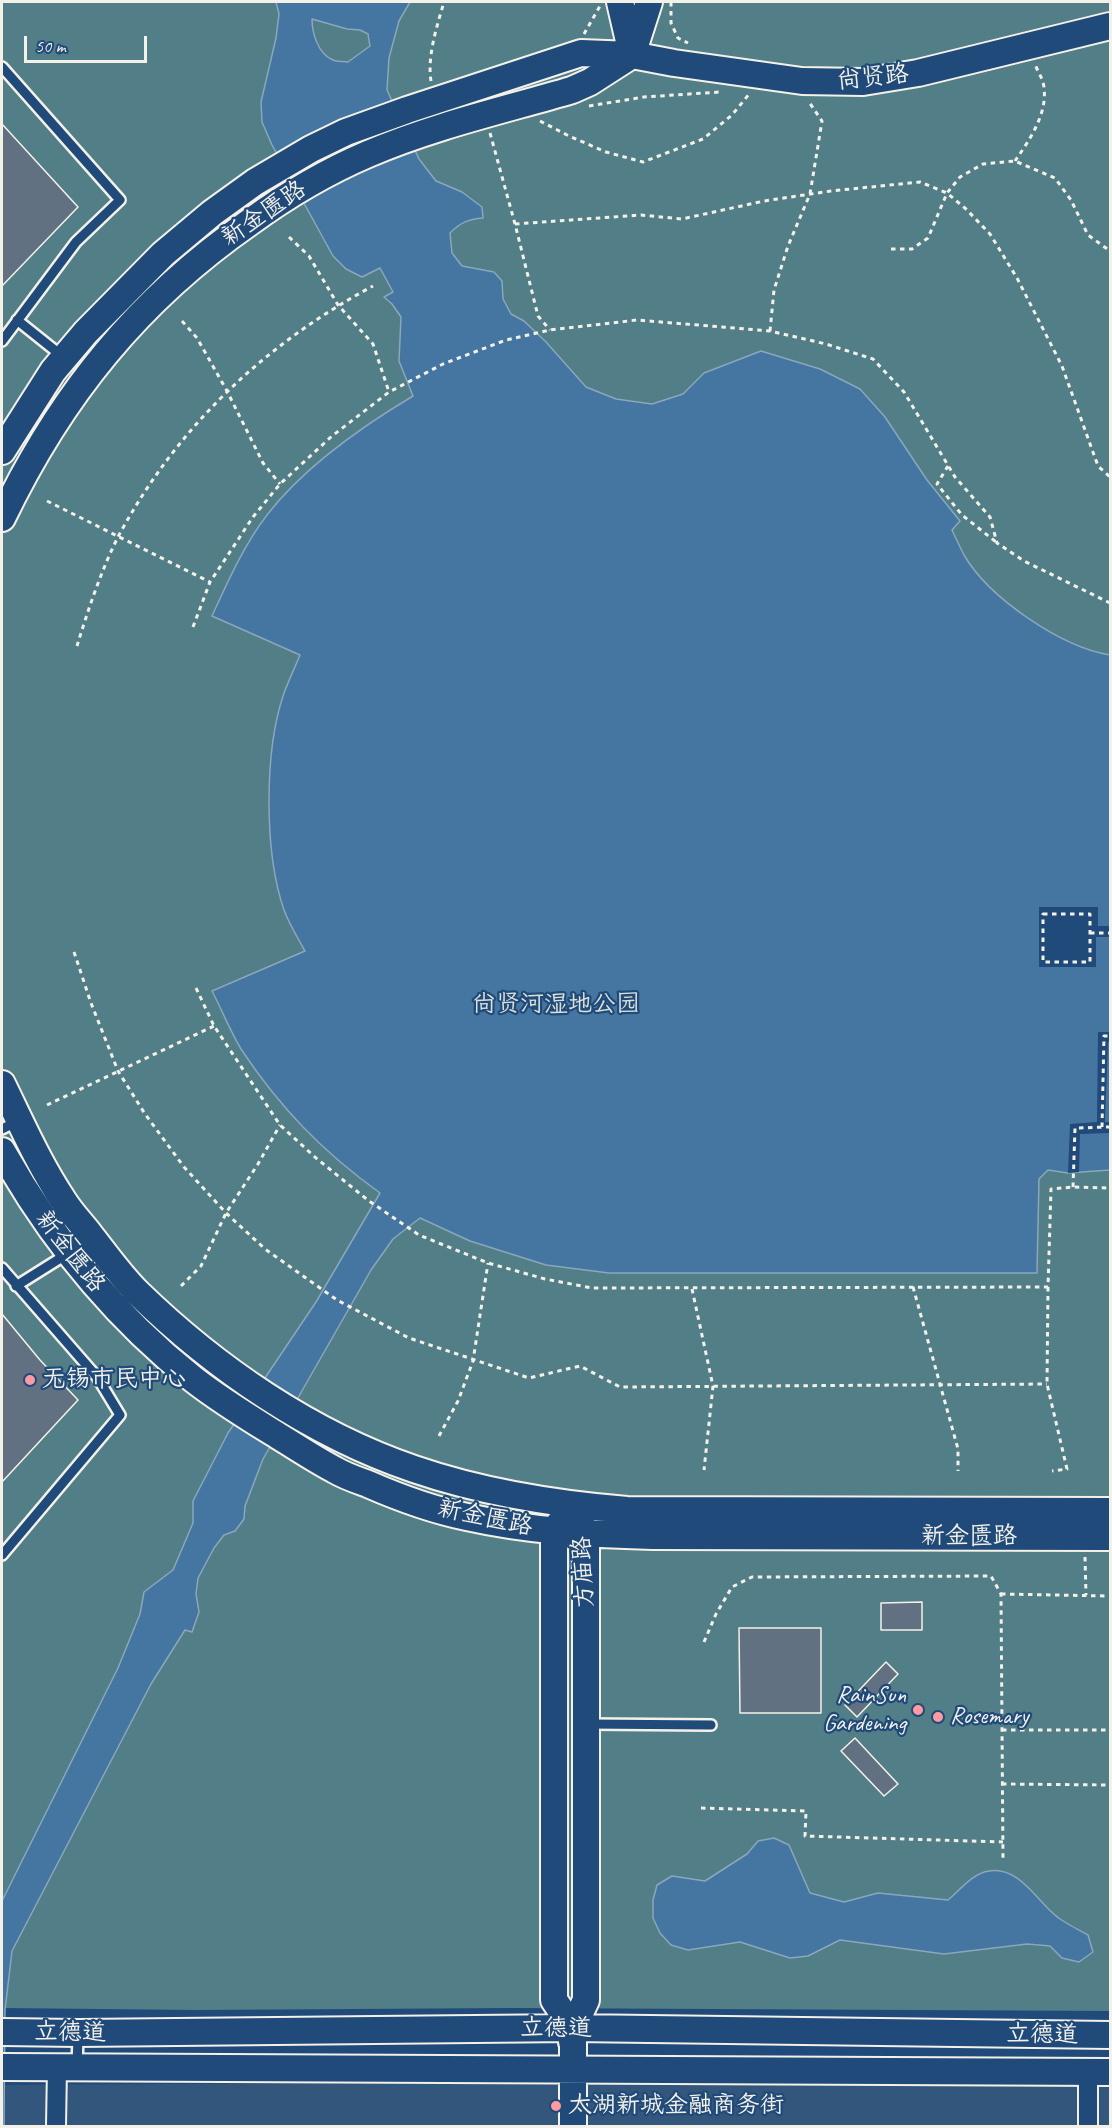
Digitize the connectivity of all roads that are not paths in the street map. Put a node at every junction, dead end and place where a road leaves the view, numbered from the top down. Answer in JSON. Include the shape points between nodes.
{"nodes":[{"id":1,"x":620,"y":2,"type":"edge"},
{"id":2,"x":649,"y":2,"type":"edge"},
{"id":3,"x":1110,"y":25,"type":"edge"},
{"id":4,"x":633,"y":53,"type":"junction"},
{"id":5,"x":2,"y":67,"type":"edge"},
{"id":6,"x":17,"y":320,"type":"junction"},
{"id":7,"x":2,"y":341,"type":"edge"},
{"id":8,"x":64,"y":358,"type":"junction"},
{"id":9,"x":2,"y":451,"type":"edge"},
{"id":10,"x":2,"y":516,"type":"edge"},
{"id":11,"x":2,"y":1086,"type":"edge"},
{"id":12,"x":12,"y":1128,"type":"edge"},
{"id":13,"x":2,"y":1151,"type":"edge"},
{"id":14,"x":68,"y":1254,"type":"junction"},
{"id":15,"x":2,"y":1268,"type":"edge"},
{"id":16,"x":16,"y":1286,"type":"junction"},
{"id":17,"x":571,"y":1506,"type":"junction"},
{"id":18,"x":1110,"y":1511,"type":"edge"},
{"id":19,"x":554,"y":1532,"type":"junction"},
{"id":20,"x":586,"y":1534,"type":"junction"},
{"id":21,"x":1110,"y":1537,"type":"edge"},
{"id":22,"x":2,"y":1555,"type":"edge"},
{"id":23,"x":587,"y":1724,"type":"junction"},
{"id":24,"x":711,"y":1725,"type":"dead end"},
{"id":25,"x":573,"y":2028,"type":"junction"},
{"id":26,"x":12,"y":2032,"type":"edge"},
{"id":27,"x":78,"y":2033,"type":"junction"},
{"id":28,"x":1110,"y":2036,"type":"edge"},
{"id":29,"x":2,"y":2067,"type":"edge"},
{"id":30,"x":67,"y":2067,"type":"junction"},
{"id":31,"x":571,"y":2069,"type":"junction"},
{"id":32,"x":1099,"y":2071,"type":"edge"},
{"id":33,"x":56,"y":2127,"type":"edge"},
{"id":34,"x":568,"y":2127,"type":"edge"},
{"id":35,"x":573,"y":2127,"type":"edge"},
{"id":36,"x":1088,"y":2127,"type":"edge"}],
"edges":[{"from":1,"to":4,"type":"street"},
{"from":2,"to":4,"type":"street"},
{"from":3,"to":4,"type":"street","name":"尚贤路","via":[[917,71],[863,79],[804,78]]},
{"from":3,"to":4,"type":"street","name":"尚贤路","via":[[918,73],[864,82],[802,81],[674,63]]},
{"from":4,"to":8,"type":"street","name":"新金匮路","via":[[581,53],[407,110],[311,149],[255,182],[163,254]]},
{"from":4,"to":10,"type":"street","name":"新金匮路","via":[[572,90],[414,137],[328,172],[211,249],[124,330],[91,370],[57,418]]},
{"from":5,"to":6,"type":"lane","via":[[120,200],[76,242]]},
{"from":6,"to":7,"type":"lane"},
{"from":6,"to":8,"type":"lane"},
{"from":8,"to":9,"type":"street","name":"新金匮路"},
{"from":11,"to":12,"type":"street","name":"新金匮路"},
{"from":12,"to":17,"type":"street","name":"新金匮路","via":[[45,1169],[64,1202],[137,1292],[252,1387],[327,1432],[413,1469],[477,1488]]},
{"from":13,"to":14,"type":"street","name":"新金匮路"},
{"from":14,"to":16,"type":"lane"},
{"from":14,"to":19,"type":"street","name":"新金匮路","via":[[110,1302],[194,1380],[238,1412],[336,1471],[416,1503],[465,1517]]},
{"from":15,"to":16,"type":"lane"},
{"from":16,"to":22,"type":"lane","via":[[97,1377],[120,1415]]},
{"from":17,"to":18,"type":"street","name":"新金匮路","via":[[627,1510]]},
{"from":17,"to":19,"type":"street","name":"方庙路"},
{"from":17,"to":20,"type":"street","name":"方庙路"},
{"from":19,"to":20,"type":"street","name":"新金匮路"},
{"from":19,"to":25,"type":"street","name":"方庙路","via":[[554,2000]]},
{"from":20,"to":21,"type":"street","name":"新金匮路"},
{"from":20,"to":23,"type":"street","name":"方庙路"},
{"from":23,"to":24,"type":"lane"},
{"from":23,"to":25,"type":"street","name":"方庙路","via":[[586,2000]]},
{"from":25,"to":27,"type":"street","name":"立德道"},
{"from":25,"to":28,"type":"street","name":"立德道"},
{"from":25,"to":31,"type":"street","name":"方庙路"},
{"from":26,"to":27,"type":"street","name":"立德道"},
{"from":27,"to":30,"type":"lane"},
{"from":29,"to":30,"type":"street","name":"立德道"},
{"from":30,"to":31,"type":"street","name":"立德道"},
{"from":30,"to":33,"type":"street"},
{"from":31,"to":32,"type":"street","name":"立德道"},
{"from":31,"to":34,"type":"street","name":"方庙路"},
{"from":31,"to":35,"type":"street","name":"方庙路"},
{"from":32,"to":36,"type":"street"}]}
